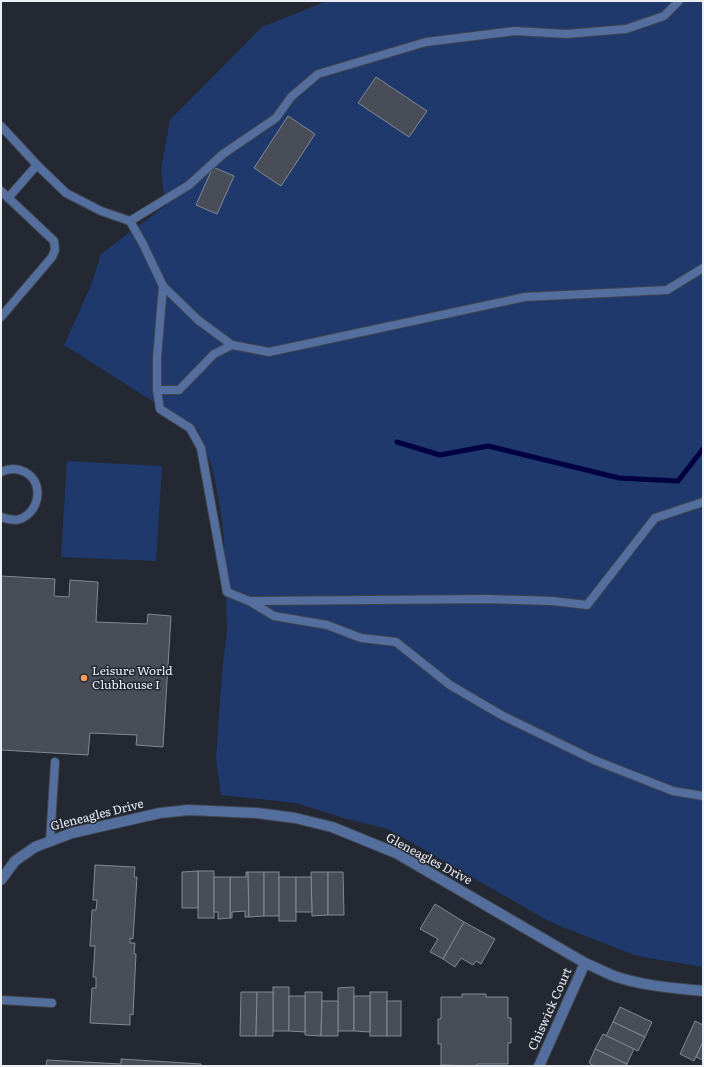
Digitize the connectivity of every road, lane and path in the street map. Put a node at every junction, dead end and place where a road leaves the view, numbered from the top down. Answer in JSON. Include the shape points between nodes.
{"nodes":[{"id":1,"x":679,"y":1,"type":"edge"},
{"id":2,"x":1,"y":126,"type":"edge"},
{"id":3,"x":37,"y":165,"type":"junction"},
{"id":4,"x":1,"y":191,"type":"edge"},
{"id":5,"x":8,"y":198,"type":"junction"},
{"id":6,"x":130,"y":222,"type":"junction"},
{"id":7,"x":703,"y":268,"type":"edge"},
{"id":8,"x":163,"y":286,"type":"junction"},
{"id":9,"x":1,"y":317,"type":"edge"},
{"id":10,"x":232,"y":345,"type":"junction"},
{"id":11,"x":157,"y":390,"type":"junction"},
{"id":12,"x":1,"y":472,"type":"edge"},
{"id":13,"x":703,"y":502,"type":"edge"},
{"id":14,"x":1,"y":517,"type":"edge"},
{"id":15,"x":249,"y":601,"type":"junction"},
{"id":16,"x":55,"y":762,"type":"dead end"},
{"id":17,"x":703,"y":796,"type":"edge"},
{"id":18,"x":50,"y":841,"type":"junction"},
{"id":19,"x":1,"y":880,"type":"edge"},
{"id":20,"x":585,"y":963,"type":"junction"},
{"id":21,"x":703,"y":991,"type":"edge"},
{"id":22,"x":1,"y":1000,"type":"edge"},
{"id":23,"x":52,"y":1003,"type":"dead end"},
{"id":24,"x":539,"y":1066,"type":"edge"}],
"edges":[{"from":1,"to":6,"type":"lane","via":[[664,16],[626,29],[566,34],[515,32],[426,42],[318,74],[291,97],[276,118],[223,154],[189,185]]},
{"from":2,"to":3,"type":"lane"},
{"from":3,"to":5,"type":"lane"},
{"from":3,"to":6,"type":"lane","via":[[66,192],[101,211]]},
{"from":4,"to":5,"type":"lane"},
{"from":5,"to":9,"type":"lane","via":[[54,241],[55,250]]},
{"from":6,"to":8,"type":"lane"},
{"from":7,"to":10,"type":"lane","via":[[667,290],[525,297],[269,352]]},
{"from":8,"to":10,"type":"lane","via":[[198,320]]},
{"from":8,"to":11,"type":"lane"},
{"from":10,"to":11,"type":"lane","via":[[214,354],[179,390]]},
{"from":11,"to":15,"type":"lane","via":[[160,409],[190,428],[201,448],[227,592]]},
{"from":12,"to":14,"type":"lane","via":[[11,469],[28,474],[38,488],[38,497],[36,505],[24,518],[8,520]]},
{"from":13,"to":15,"type":"lane","via":[[655,518],[587,605],[488,599]]},
{"from":15,"to":17,"type":"lane","via":[[274,616],[327,625],[361,638],[396,642],[450,685],[503,716],[594,760],[673,791]]},
{"from":16,"to":18,"type":"lane"},
{"from":18,"to":19,"type":"street","name":"Gleneagles Drive","via":[[35,847],[15,861]]},
{"from":18,"to":20,"type":"street","name":"Gleneagles Drive","via":[[131,819],[189,810],[257,813],[294,818],[332,827],[396,853]]},
{"from":20,"to":21,"type":"street","name":"Gleneagles Drive","via":[[644,984]]},
{"from":20,"to":24,"type":"street","name":"Chiswick Court"},
{"from":22,"to":23,"type":"lane"}]}
